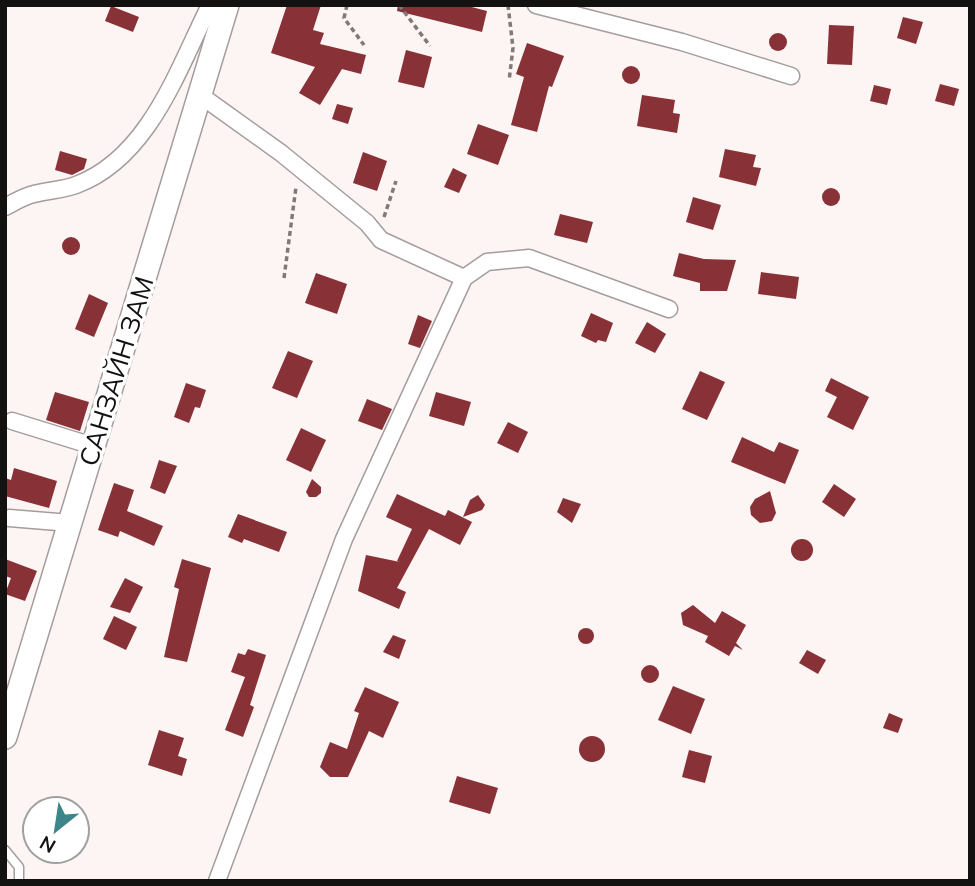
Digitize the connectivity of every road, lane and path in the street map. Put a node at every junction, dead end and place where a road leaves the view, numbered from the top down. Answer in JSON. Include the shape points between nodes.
{"nodes":[{"id":1,"x":210,"y":5,"type":"edge"},
{"id":2,"x":227,"y":5,"type":"edge"},
{"id":3,"x":347,"y":5,"type":"edge"},
{"id":4,"x":399,"y":5,"type":"edge"},
{"id":5,"x":508,"y":5,"type":"edge"},
{"id":6,"x":536,"y":5,"type":"edge"},
{"id":7,"x":364,"y":45,"type":"dead end"},
{"id":8,"x":430,"y":47,"type":"dead end"},
{"id":9,"x":791,"y":76,"type":"dead end"},
{"id":10,"x":509,"y":81,"type":"dead end"},
{"id":11,"x":200,"y":94,"type":"junction"},
{"id":12,"x":299,"y":168,"type":"junction"},
{"id":13,"x":396,"y":181,"type":"dead end"},
{"id":14,"x":5,"y":207,"type":"edge"},
{"id":15,"x":378,"y":236,"type":"junction"},
{"id":16,"x":284,"y":278,"type":"dead end"},
{"id":17,"x":464,"y":278,"type":"junction"},
{"id":18,"x":669,"y":309,"type":"dead end"},
{"id":19,"x":12,"y":421,"type":"dead end"},
{"id":20,"x":93,"y":446,"type":"junction"},
{"id":21,"x":9,"y":518,"type":"dead end"},
{"id":22,"x":70,"y":523,"type":"junction"},
{"id":23,"x":5,"y":737,"type":"edge"},
{"id":24,"x":5,"y":850,"type":"edge"},
{"id":25,"x":19,"y":881,"type":"edge"},
{"id":26,"x":217,"y":881,"type":"edge"}],
"edges":[{"from":1,"to":14,"type":"street","via":[[146,127],[128,152],[76,186],[32,194]]},
{"from":2,"to":11,"type":"main road","name":"САНЗАЙН ЗАМ"},
{"from":3,"to":7,"type":"path","via":[[344,18]]},
{"from":4,"to":8,"type":"path"},
{"from":5,"to":10,"type":"path","via":[[513,48]]},
{"from":6,"to":9,"type":"street"},
{"from":11,"to":12,"type":"street"},
{"from":11,"to":20,"type":"main road","name":"САНЗАЙН ЗАМ"},
{"from":12,"to":15,"type":"street"},
{"from":12,"to":16,"type":"path"},
{"from":13,"to":15,"type":"path"},
{"from":15,"to":17,"type":"street"},
{"from":17,"to":18,"type":"street","via":[[487,262],[529,258]]},
{"from":17,"to":26,"type":"street","via":[[344,539]]},
{"from":19,"to":20,"type":"street"},
{"from":20,"to":22,"type":"main road","name":"САНЗАЙН ЗАМ"},
{"from":21,"to":22,"type":"street"},
{"from":22,"to":23,"type":"main road","name":"САНЗАЙН ЗАМ"},
{"from":24,"to":25,"type":"lane","via":[[19,867]]}]}
